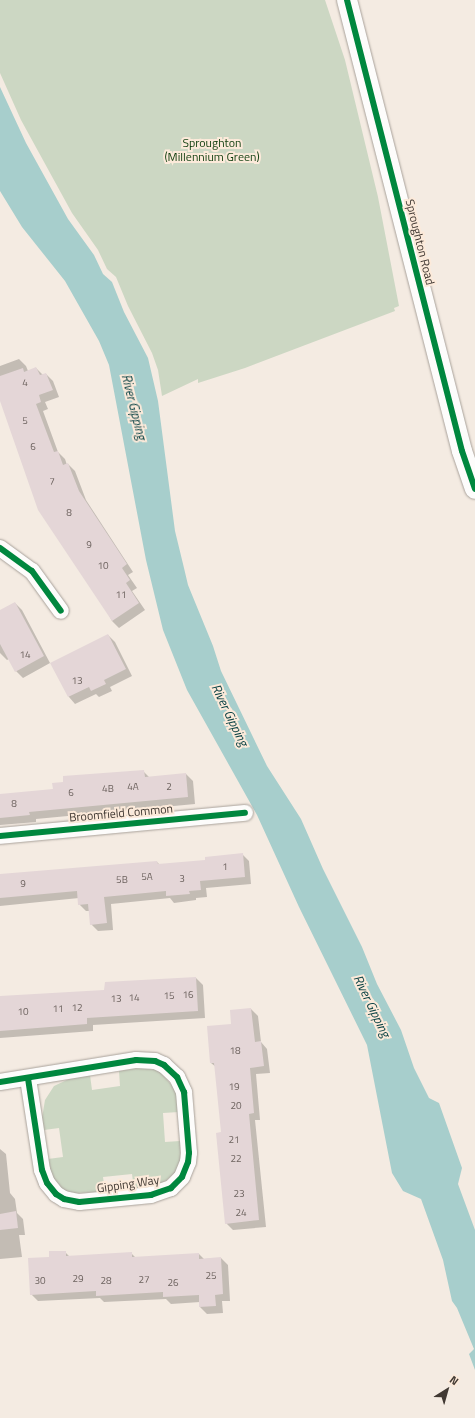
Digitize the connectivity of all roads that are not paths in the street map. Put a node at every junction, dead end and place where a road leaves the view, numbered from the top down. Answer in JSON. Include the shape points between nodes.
{"nodes":[{"id":1,"x":347,"y":0,"type":"edge"},
{"id":2,"x":475,"y":489,"type":"edge"},
{"id":3,"x":0,"y":548,"type":"edge"},
{"id":4,"x":61,"y":611,"type":"dead end"},
{"id":5,"x":245,"y":813,"type":"dead end"},
{"id":6,"x":0,"y":836,"type":"edge"},
{"id":7,"x":28,"y":1078,"type":"junction"},
{"id":8,"x":0,"y":1082,"type":"edge"}],
"edges":[{"from":1,"to":2,"type":"street","name":"Sproughton Road","via":[[462,451]]},
{"from":3,"to":4,"type":"street","via":[[32,571]]},
{"from":5,"to":6,"type":"street","name":"Broomfield Common"},
{"from":7,"to":7,"type":"street","name":"Gipping Way","via":[[136,1060],[155,1061],[164,1065],[177,1077],[184,1092],[189,1153],[182,1177],[171,1188],[152,1194],[79,1202],[64,1199],[56,1194],[47,1183],[42,1170]]},
{"from":7,"to":8,"type":"street","name":"Gipping Way"}]}
